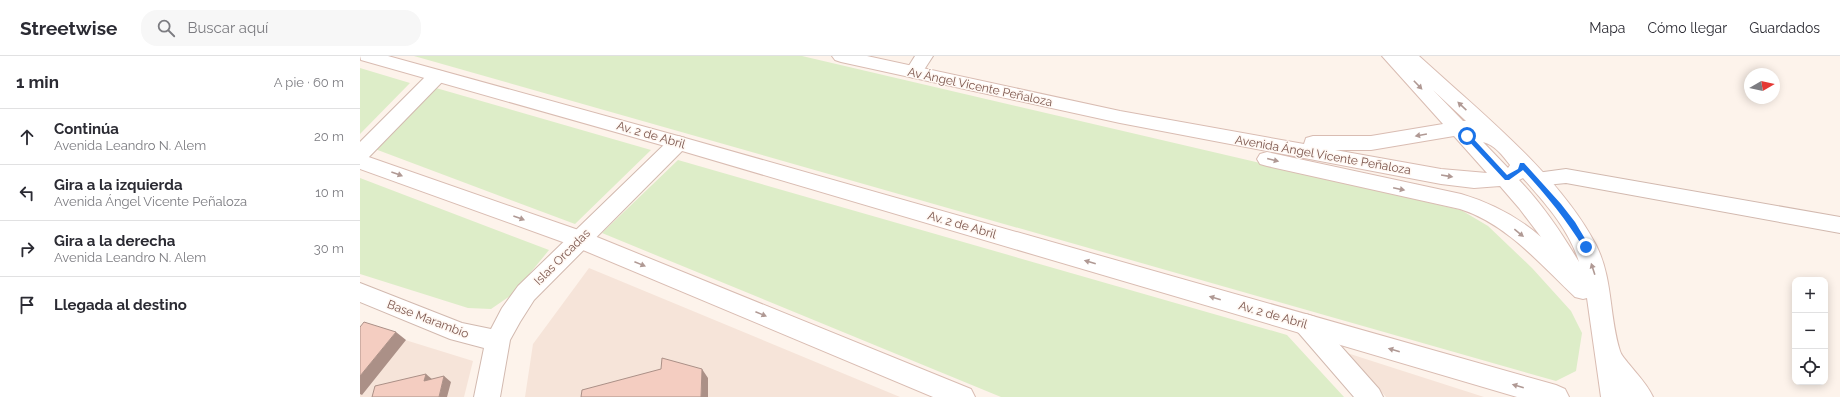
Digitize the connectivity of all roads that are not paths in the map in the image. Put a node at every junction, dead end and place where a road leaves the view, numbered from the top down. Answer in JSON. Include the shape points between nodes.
{"nodes":[{"id":1,"x":367,"y":56,"type":"edge"},
{"id":2,"x":841,"y":56,"type":"edge"},
{"id":3,"x":924,"y":56,"type":"edge"},
{"id":4,"x":1391,"y":56,"type":"edge"},
{"id":5,"x":1408,"y":56,"type":"edge"},
{"id":6,"x":914,"y":72,"type":"junction"},
{"id":7,"x":437,"y":76,"type":"junction"},
{"id":8,"x":1120,"y":117,"type":"junction"},
{"id":9,"x":1156,"y":123,"type":"junction"},
{"id":10,"x":1459,"y":128,"type":"junction"},
{"id":11,"x":678,"y":143,"type":"junction"},
{"id":12,"x":360,"y":154,"type":"edge"},
{"id":13,"x":360,"y":160,"type":"edge"},
{"id":14,"x":1519,"y":168,"type":"junction"},
{"id":15,"x":1840,"y":225,"type":"edge"},
{"id":16,"x":579,"y":239,"type":"junction"},
{"id":17,"x":1583,"y":290,"type":"junction"},
{"id":18,"x":360,"y":292,"type":"edge"},
{"id":19,"x":1602,"y":321,"type":"junction"},
{"id":20,"x":1306,"y":324,"type":"junction"},
{"id":21,"x":498,"y":340,"type":"junction"},
{"id":22,"x":1608,"y":356,"type":"junction"},
{"id":23,"x":487,"y":397,"type":"edge"},
{"id":24,"x":962,"y":397,"type":"edge"},
{"id":25,"x":1370,"y":397,"type":"edge"},
{"id":26,"x":1556,"y":397,"type":"edge"},
{"id":27,"x":1614,"y":397,"type":"edge"},
{"id":28,"x":1640,"y":397,"type":"edge"}],
"edges":[{"from":1,"to":7,"type":"street","name":"Av. 2 de Abril"},
{"from":2,"to":6,"type":"street","name":"Av Ángel Vicente Peñaloza"},
{"from":3,"to":6,"type":"street"},
{"from":4,"to":10,"type":"street","one_way":true},
{"from":14,"to":5,"type":"street","one_way":true},
{"from":6,"to":8,"type":"street","name":"Av Ángel Vicente Peñaloza"},
{"from":7,"to":11,"type":"street","name":"Av. 2 de Abril"},
{"from":7,"to":12,"type":"street"},
{"from":8,"to":9,"type":"street","name":"Avenida Ángel Vicente Peñaloza"},
{"from":10,"to":8,"type":"street","one_way":true,"via":[[1371,143],[1329,143],[1271,138],[1165,121]]},
{"from":9,"to":14,"type":"street","name":"Avenida Ángel Vicente Peñaloza","one_way":true,"via":[[1463,179],[1490,180]]},
{"from":9,"to":17,"type":"street","one_way":true,"via":[[1181,136],[1229,149],[1457,201],[1482,209],[1516,231]]},
{"from":10,"to":14,"type":"street"},
{"from":11,"to":16,"type":"street","name":"Islas Orcadas"},
{"from":20,"to":11,"type":"street","name":"Av. 2 de Abril","one_way":true},
{"from":13,"to":16,"type":"street","one_way":true},
{"from":14,"to":15,"type":"street","name":"Avenida Ángel Vicente Peñaloza"},
{"from":14,"to":17,"type":"street","via":[[1527,202],[1546,227]]},
{"from":19,"to":14,"type":"street","one_way":true,"via":[[1596,278],[1586,247],[1573,224]]},
{"from":16,"to":21,"type":"street","name":"Islas Orcadas","via":[[526,293]]},
{"from":16,"to":24,"type":"street","one_way":true},
{"from":17,"to":19,"type":"street"},
{"from":18,"to":21,"type":"street","name":"Base Marambio","via":[[459,332]]},
{"from":19,"to":22,"type":"street"},
{"from":20,"to":25,"type":"street"},
{"from":26,"to":20,"type":"street","name":"Av. 2 de Abril","one_way":true},
{"from":21,"to":23,"type":"street","name":"Islas Orcadas"},
{"from":22,"to":27,"type":"street"},
{"from":22,"to":28,"type":"street"}]}
